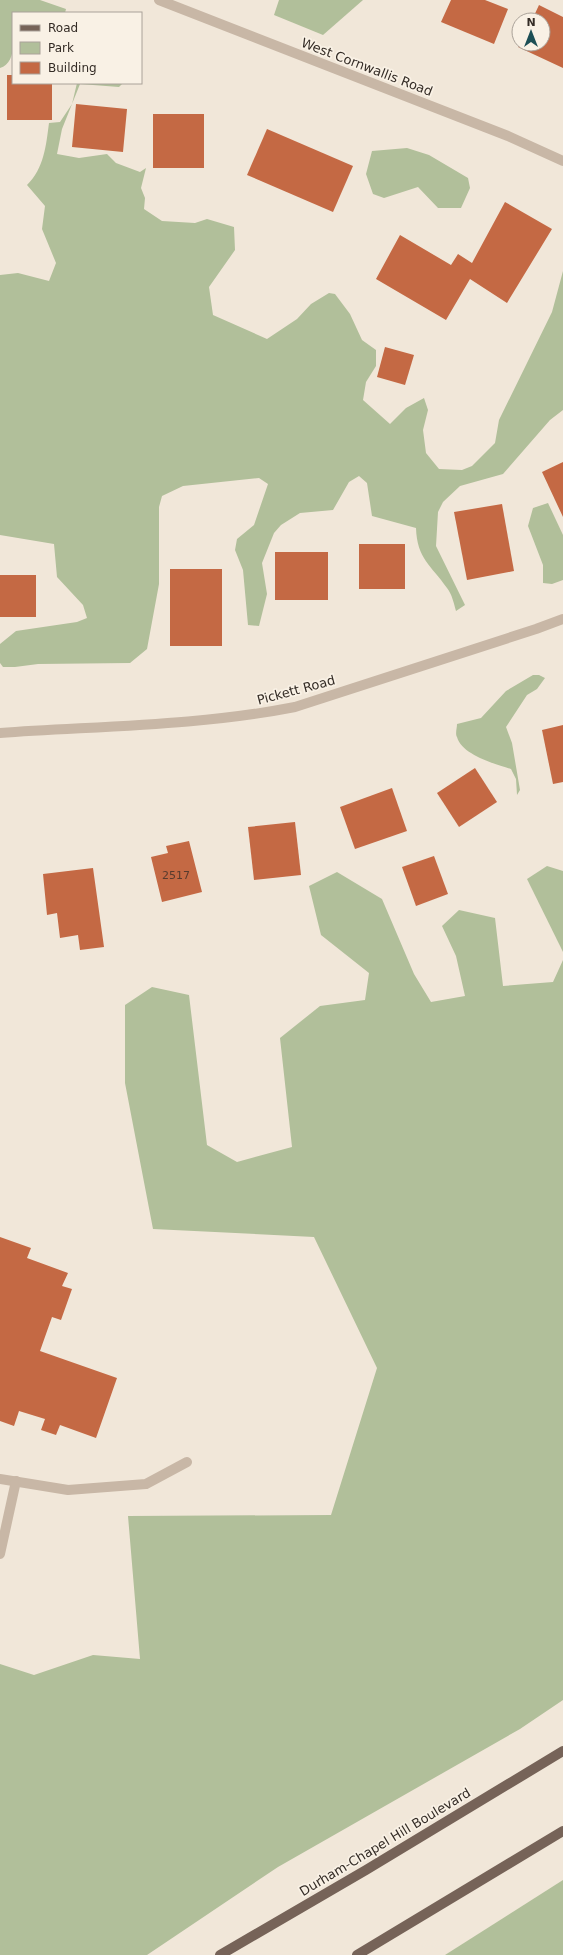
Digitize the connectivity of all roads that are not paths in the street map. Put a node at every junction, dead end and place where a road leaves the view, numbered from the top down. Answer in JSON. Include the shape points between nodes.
{"nodes":[{"id":1,"x":159,"y":0,"type":"edge"},
{"id":2,"x":563,"y":161,"type":"edge"},
{"id":3,"x":563,"y":619,"type":"edge"},
{"id":4,"x":0,"y":733,"type":"edge"},
{"id":5,"x":186,"y":1462,"type":"dead end"},
{"id":6,"x":0,"y":1479,"type":"edge"},
{"id":7,"x":16,"y":1481,"type":"junction"},
{"id":8,"x":0,"y":1554,"type":"edge"},
{"id":9,"x":563,"y":1751,"type":"edge"},
{"id":10,"x":563,"y":1831,"type":"edge"},
{"id":11,"x":220,"y":1955,"type":"edge"},
{"id":12,"x":357,"y":1955,"type":"edge"}],
"edges":[{"from":1,"to":2,"type":"street","name":"West Cornwallis Road","via":[[508,136]]},
{"from":3,"to":4,"type":"street","name":"Pickett Road","via":[[282,710],[255,715],[137,726]]},
{"from":5,"to":7,"type":"street","via":[[146,1484],[68,1490]]},
{"from":6,"to":7,"type":"street"},
{"from":7,"to":8,"type":"street"},
{"from":9,"to":11,"type":"main road","name":"Durham-Chapel Hill Boulevard"},
{"from":10,"to":12,"type":"main road"}]}
